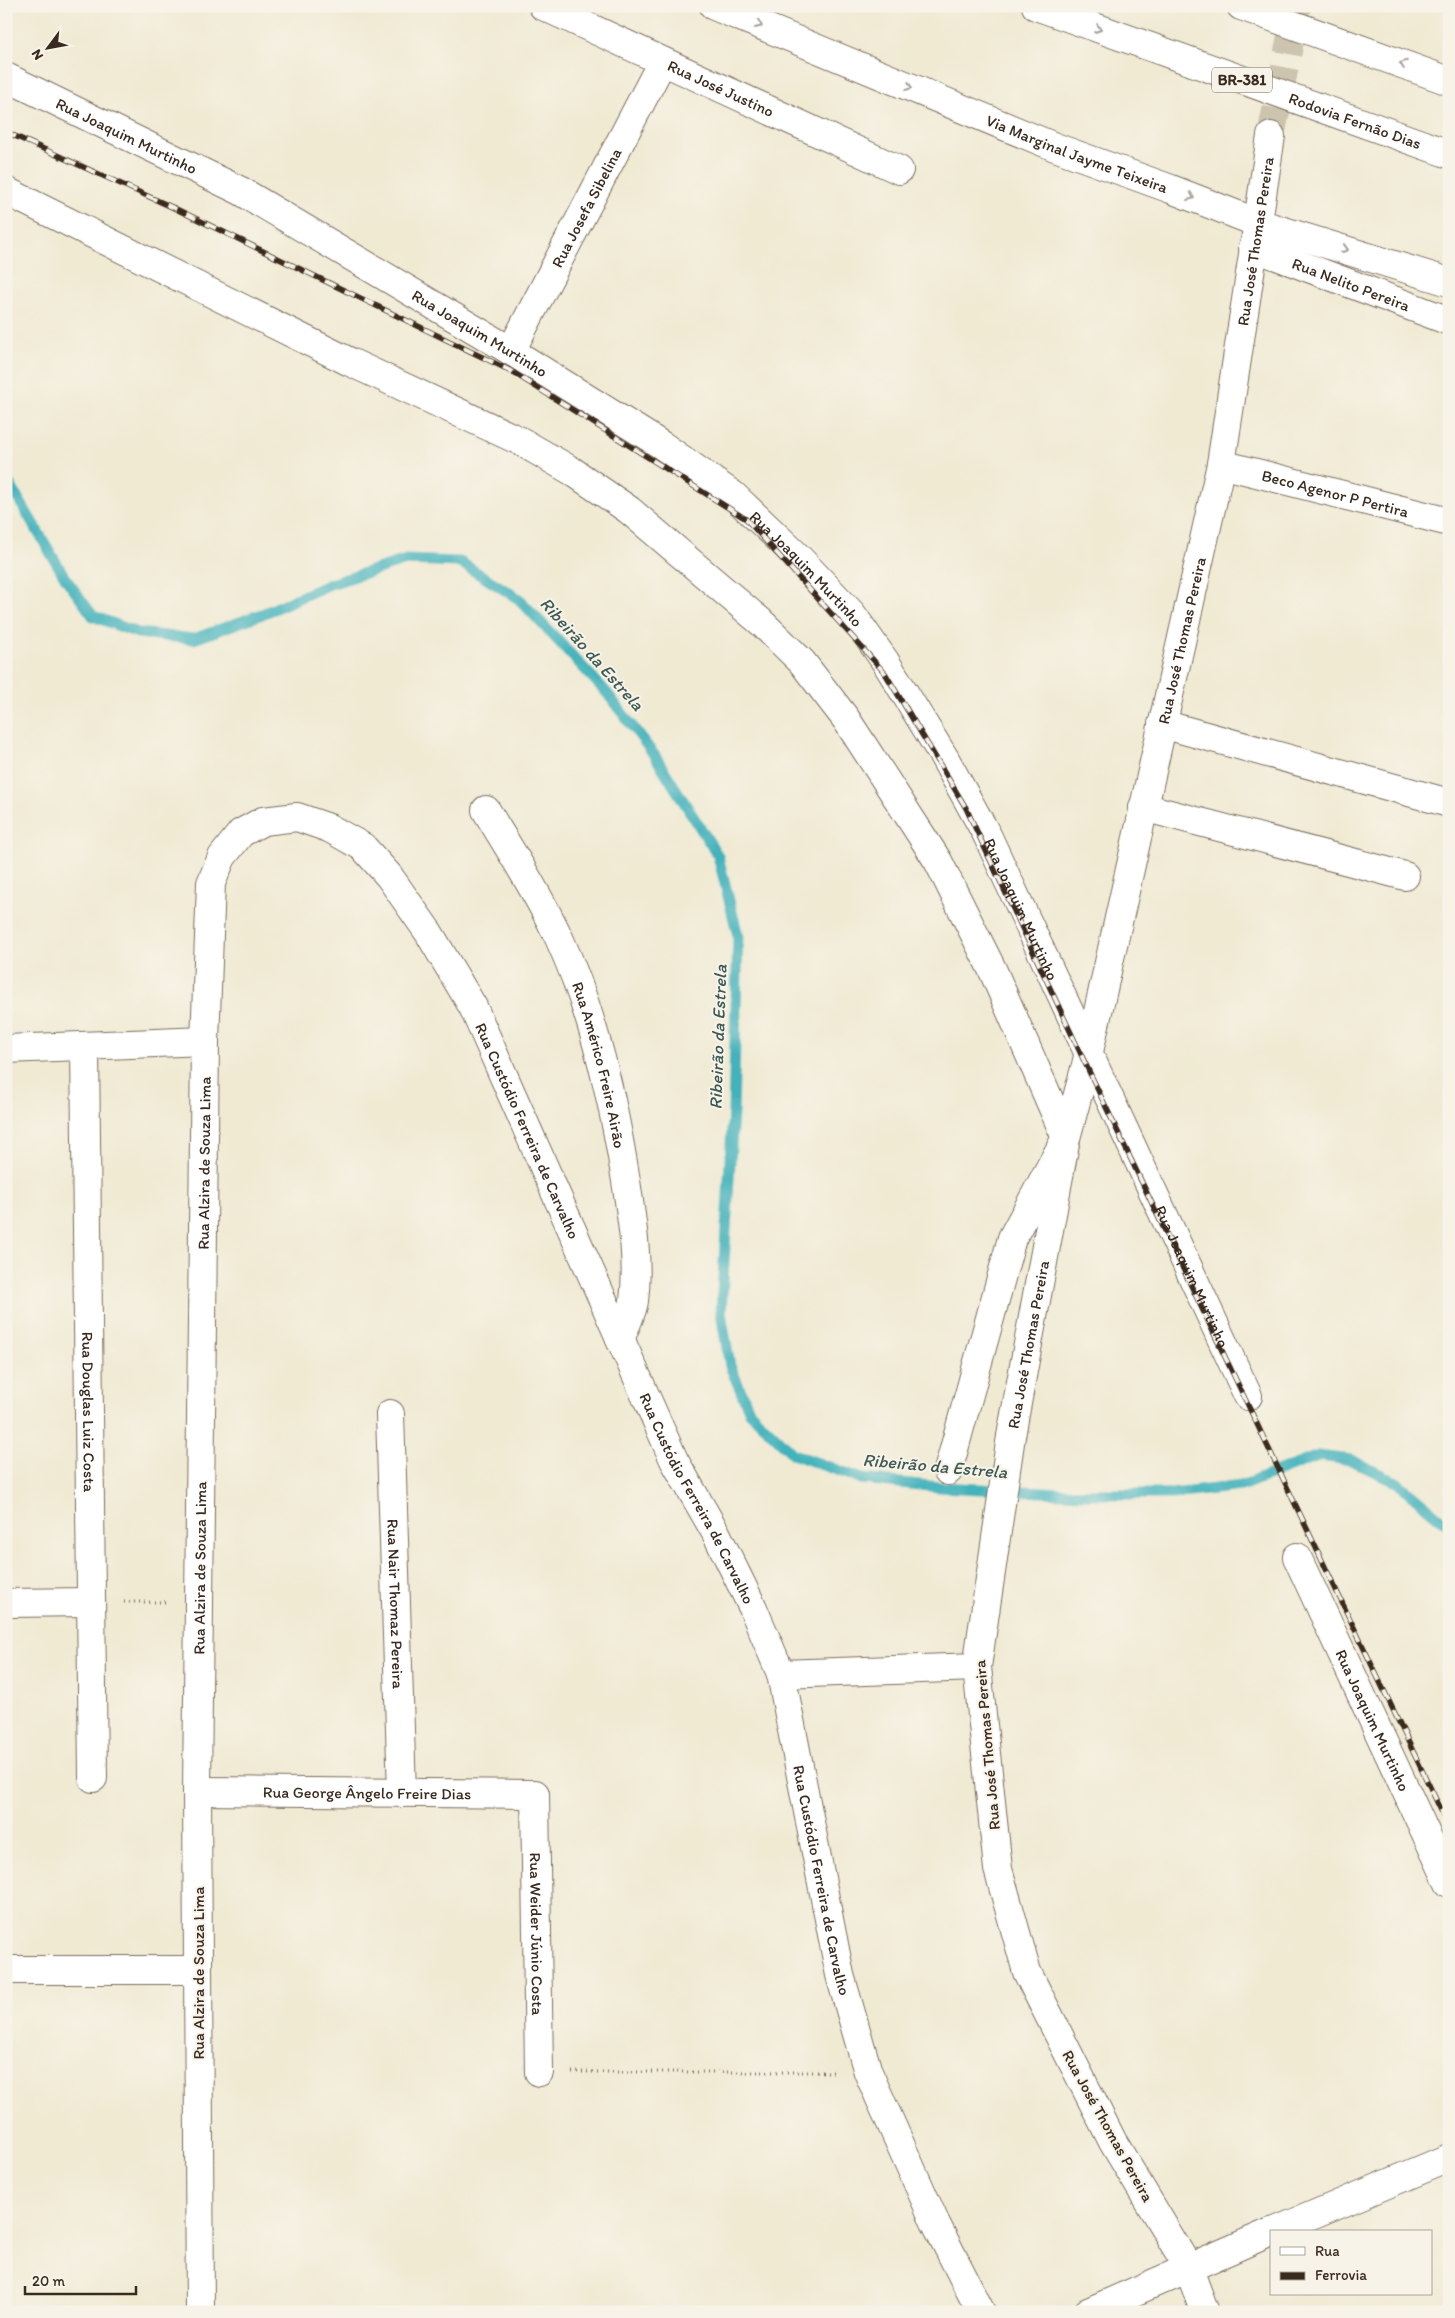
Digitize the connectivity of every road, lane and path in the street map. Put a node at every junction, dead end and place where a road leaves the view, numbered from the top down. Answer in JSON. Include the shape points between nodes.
{"nodes":[{"id":1,"x":542,"y":6,"type":"edge"},
{"id":2,"x":714,"y":6,"type":"edge"},
{"id":3,"x":1036,"y":6,"type":"edge"},
{"id":4,"x":1241,"y":6,"type":"edge"},
{"id":5,"x":662,"y":62,"type":"junction"},
{"id":6,"x":6,"y":77,"type":"edge"},
{"id":7,"x":1449,"y":81,"type":"edge"},
{"id":8,"x":1271,"y":136,"type":"tunnel mouth"},
{"id":9,"x":1449,"y":154,"type":"edge"},
{"id":10,"x":899,"y":170,"type":"dead end"},
{"id":11,"x":6,"y":191,"type":"edge"},
{"id":12,"x":1256,"y":235,"type":"junction"},
{"id":13,"x":1449,"y":282,"type":"edge"},
{"id":14,"x":1449,"y":321,"type":"edge"},
{"id":15,"x":511,"y":351,"type":"junction"},
{"id":16,"x":1221,"y":464,"type":"junction"},
{"id":17,"x":1449,"y":522,"type":"edge"},
{"id":18,"x":1162,"y":724,"type":"junction"},
{"id":19,"x":1449,"y":803,"type":"edge"},
{"id":20,"x":1144,"y":807,"type":"junction"},
{"id":21,"x":486,"y":810,"type":"dead end"},
{"id":22,"x":241,"y":833,"type":"joint"},
{"id":23,"x":1404,"y":876,"type":"dead end"},
{"id":24,"x":205,"y":1041,"type":"junction"},
{"id":25,"x":85,"y":1047,"type":"junction"},
{"id":26,"x":6,"y":1049,"type":"edge"},
{"id":27,"x":1088,"y":1052,"type":"junction"},
{"id":28,"x":1066,"y":1138,"type":"junction"},
{"id":29,"x":620,"y":1340,"type":"junction"},
{"id":30,"x":1248,"y":1396,"type":"dead end"},
{"id":31,"x":390,"y":1414,"type":"dead end"},
{"id":32,"x":948,"y":1470,"type":"dead end"},
{"id":33,"x":1297,"y":1557,"type":"dead end"},
{"id":34,"x":91,"y":1602,"type":"junction"},
{"id":35,"x":201,"y":1602,"type":"junction"},
{"id":36,"x":6,"y":1603,"type":"edge"},
{"id":37,"x":977,"y":1667,"type":"junction"},
{"id":38,"x":781,"y":1674,"type":"junction"},
{"id":39,"x":93,"y":1778,"type":"dead end"},
{"id":40,"x":197,"y":1790,"type":"junction"},
{"id":41,"x":402,"y":1793,"type":"junction"},
{"id":42,"x":535,"y":1794,"type":"joint"},
{"id":43,"x":1449,"y":1883,"type":"edge"},
{"id":44,"x":6,"y":1970,"type":"edge"},
{"id":45,"x":198,"y":1970,"type":"junction"},
{"id":46,"x":539,"y":2072,"type":"joint"},
{"id":47,"x":868,"y":2072,"type":"junction"},
{"id":48,"x":1449,"y":2158,"type":"edge"},
{"id":49,"x":1277,"y":2230,"type":"edge"},
{"id":50,"x":1270,"y":2233,"type":"edge"},
{"id":51,"x":1188,"y":2267,"type":"junction"},
{"id":52,"x":200,"y":2312,"type":"edge"},
{"id":53,"x":981,"y":2312,"type":"edge"},
{"id":54,"x":1088,"y":2312,"type":"edge"},
{"id":55,"x":1205,"y":2312,"type":"edge"}],
"edges":[{"from":1,"to":5,"type":"main road","name":"Rua José Justino"},
{"from":2,"to":12,"type":"main road","name":"Via Marginal Jayme Teixeira","one_way":true,"via":[[1055,148],[1171,189]]},
{"from":3,"to":9,"type":"main road","name":"Rodovia Fernão Dias","number":"BR-381","one_way":true},
{"from":7,"to":4,"type":"main road","one_way":true},
{"from":5,"to":10,"type":"main road","name":"Rua José Justino"},
{"from":5,"to":15,"type":"main road","name":"Rua Josefa Sibelina"},
{"from":6,"to":15,"type":"main road","name":"Rua Joaquim Murtinho","via":[[241,191]]},
{"from":8,"to":12,"type":"main road","name":"Rua José Thomas Pereira"},
{"from":11,"to":28,"type":"main road","via":[[350,362],[527,445],[629,510],[760,622],[802,662],[846,719],[938,861],[993,971]]},
{"from":12,"to":13,"type":"main road","name":"Via Marginal Jayme Teixeira","one_way":true},
{"from":12,"to":14,"type":"main road","name":"Rua Nelito Pereira"},
{"from":12,"to":16,"type":"main road","name":"Rua José Thomas Pereira"},
{"from":15,"to":27,"type":"main road","name":"Rua Joaquim Murtinho","via":[[663,446],[733,495],[852,614],[886,660],[987,835]]},
{"from":16,"to":17,"type":"main road","name":"Beco Agenor P Pertira"},
{"from":16,"to":18,"type":"main road","name":"Rua José Thomas Pereira"},
{"from":18,"to":19,"type":"main road"},
{"from":18,"to":20,"type":"main road","name":"Rua José Thomas Pereira"},
{"from":20,"to":23,"type":"main road"},
{"from":20,"to":27,"type":"main road","name":"Rua José Thomas Pereira"},
{"from":21,"to":29,"type":"main road","name":"Rua Américo Freire Airão","via":[[534,889],[559,938],[581,995],[606,1078],[633,1225],[636,1267],[634,1304]]},
{"from":22,"to":24,"type":"main road","name":"Rua Alzira de Souza Lima","via":[[222,857],[211,883]]},
{"from":22,"to":29,"type":"main road","name":"Rua Custódio Ferreira de Carvalho","via":[[263,821],[297,817],[329,828],[363,848],[389,876],[429,933],[473,1007]]},
{"from":24,"to":25,"type":"main road"},
{"from":24,"to":35,"type":"main road","name":"Rua Alzira de Souza Lima"},
{"from":25,"to":26,"type":"main road"},
{"from":25,"to":34,"type":"main road","name":"Rua Douglas Luiz Costa"},
{"from":27,"to":28,"type":"main road","name":"Rua José Thomas Pereira"},
{"from":27,"to":30,"type":"main road","name":"Rua Joaquim Murtinho"},
{"from":28,"to":32,"type":"main road","name":"Rua José Thomas Pereira","via":[[1012,1238]]},
{"from":28,"to":37,"type":"main road","name":"Rua José Thomas Pereira","via":[[1011,1436]]},
{"from":29,"to":38,"type":"main road","name":"Rua Custódio Ferreira de Carvalho","via":[[674,1460],[716,1533]]},
{"from":31,"to":41,"type":"main road","name":"Rua Nair Thomaz Pereira"},
{"from":33,"to":43,"type":"main road","name":"Rua Joaquim Murtinho"},
{"from":34,"to":35,"type":"path"},
{"from":34,"to":36,"type":"main road"},
{"from":34,"to":39,"type":"main road","name":"Rua Douglas Luiz Costa"},
{"from":35,"to":40,"type":"main road","name":"Rua Alzira de Souza Lima"},
{"from":37,"to":38,"type":"main road"},
{"from":37,"to":51,"type":"main road","name":"Rua José Thomas Pereira","via":[[998,1869],[1027,1972],[1112,2142]]},
{"from":38,"to":47,"type":"main road","name":"Rua Custódio Ferreira de Carvalho","via":[[840,1975]]},
{"from":40,"to":41,"type":"main road","name":"Rua George Ângelo Freire Dias"},
{"from":40,"to":45,"type":"main road","name":"Rua Alzira de Souza Lima"},
{"from":41,"to":42,"type":"main road","name":"Rua George Ângelo Freire Dias"},
{"from":42,"to":46,"type":"main road","name":"Rua Weider Júnio Costa"},
{"from":44,"to":45,"type":"main road"},
{"from":45,"to":52,"type":"main road","name":"Rua Alzira de Souza Lima"},
{"from":46,"to":47,"type":"path"},
{"from":47,"to":53,"type":"main road","name":"Rua Custódio Ferreira de Carvalho","via":[[935,2222]]},
{"from":48,"to":49,"type":"main road"},
{"from":50,"to":51,"type":"main road"},
{"from":51,"to":54,"type":"main road"},
{"from":51,"to":55,"type":"main road","name":"Rua José Thomas Pereira"}]}
